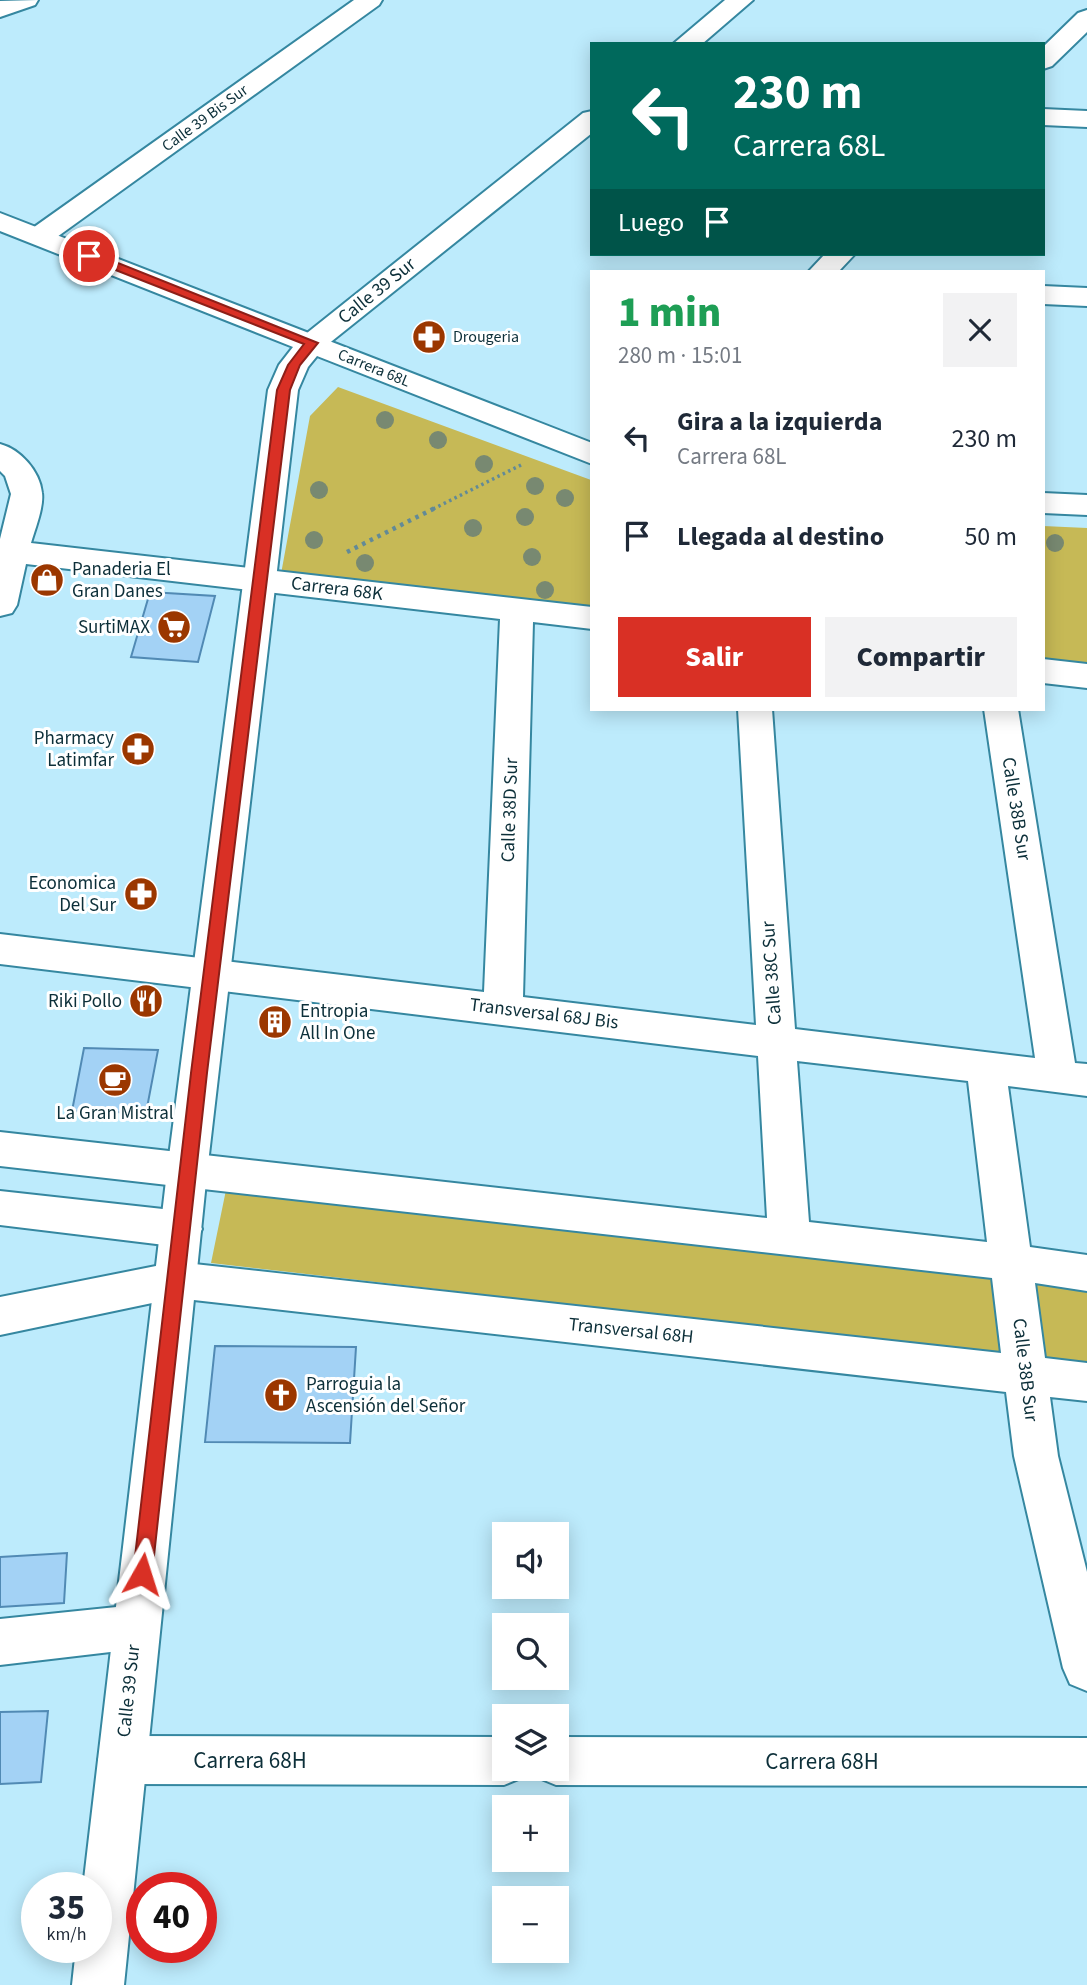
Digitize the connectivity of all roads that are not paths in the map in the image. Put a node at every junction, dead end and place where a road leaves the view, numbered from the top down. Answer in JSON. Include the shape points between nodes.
{"nodes":[{"id":1,"x":26,"y":0,"type":"edge"},
{"id":2,"x":370,"y":0,"type":"edge"},
{"id":3,"x":741,"y":0,"type":"edge"},
{"id":4,"x":0,"y":9,"type":"edge"},
{"id":5,"x":1087,"y":19,"type":"edge"},
{"id":6,"x":688,"y":42,"type":"edge"},
{"id":7,"x":1045,"y":59,"type":"edge"},
{"id":8,"x":1045,"y":117,"type":"edge"},
{"id":9,"x":1087,"y":119,"type":"edge"},
{"id":10,"x":590,"y":121,"type":"edge"},
{"id":11,"x":0,"y":221,"type":"edge"},
{"id":12,"x":40,"y":236,"type":"junction"},
{"id":13,"x":839,"y":256,"type":"edge"},
{"id":14,"x":824,"y":270,"type":"edge"},
{"id":15,"x":1045,"y":295,"type":"edge"},
{"id":16,"x":1087,"y":297,"type":"edge"},
{"id":17,"x":312,"y":343,"type":"junction"},
{"id":18,"x":590,"y":453,"type":"edge"},
{"id":19,"x":0,"y":454,"type":"edge"},
{"id":20,"x":1045,"y":503,"type":"edge"},
{"id":21,"x":1087,"y":506,"type":"edge"},
{"id":22,"x":6,"y":551,"type":"edge"},
{"id":23,"x":259,"y":580,"type":"junction"},
{"id":24,"x":0,"y":605,"type":"edge"},
{"id":25,"x":517,"y":610,"type":"junction"},
{"id":26,"x":590,"y":618,"type":"edge"},
{"id":27,"x":1045,"y":671,"type":"edge"},
{"id":28,"x":1087,"y":676,"type":"edge"},
{"id":29,"x":755,"y":711,"type":"edge"},
{"id":30,"x":1001,"y":711,"type":"edge"},
{"id":31,"x":0,"y":949,"type":"edge"},
{"id":32,"x":211,"y":974,"type":"junction"},
{"id":33,"x":503,"y":1009,"type":"junction"},
{"id":34,"x":776,"y":1042,"type":"junction"},
{"id":35,"x":986,"y":1068,"type":"junction"},
{"id":36,"x":1072,"y":1078,"type":"edge"},
{"id":37,"x":0,"y":1149,"type":"edge"},
{"id":38,"x":187,"y":1172,"type":"junction"},
{"id":39,"x":0,"y":1208,"type":"edge"},
{"id":40,"x":181,"y":1229,"type":"junction"},
{"id":41,"x":789,"y":1237,"type":"junction"},
{"id":42,"x":1011,"y":1262,"type":"junction"},
{"id":43,"x":1087,"y":1273,"type":"edge"},
{"id":44,"x":176,"y":1280,"type":"junction"},
{"id":45,"x":0,"y":1316,"type":"edge"},
{"id":46,"x":1025,"y":1375,"type":"junction"},
{"id":47,"x":1087,"y":1382,"type":"edge"},
{"id":48,"x":136,"y":1627,"type":"junction"},
{"id":49,"x":0,"y":1642,"type":"edge"},
{"id":50,"x":1087,"y":1668,"type":"edge"},
{"id":51,"x":122,"y":1760,"type":"junction"},
{"id":52,"x":492,"y":1761,"type":"edge"},
{"id":53,"x":569,"y":1761,"type":"edge"},
{"id":54,"x":1087,"y":1762,"type":"edge"},
{"id":55,"x":98,"y":1985,"type":"edge"}],
"edges":[{"from":1,"to":4,"type":"main road"},
{"from":2,"to":12,"type":"main road","name":"Calle 39 Bis Sur"},
{"from":3,"to":6,"type":"main road"},
{"from":5,"to":7,"type":"main road"},
{"from":8,"to":9,"type":"main road"},
{"from":10,"to":17,"type":"main road","name":"Calle 39 Sur"},
{"from":11,"to":12,"type":"main road","name":"Carrera 68L"},
{"from":12,"to":17,"type":"main road","name":"Carrera 68L"},
{"from":13,"to":14,"type":"main road"},
{"from":15,"to":16,"type":"main road"},
{"from":17,"to":18,"type":"main road","name":"Carrera 68L"},
{"from":17,"to":23,"type":"main road","name":"Calle 39 Sur","via":[[294,365],[284,390]]},
{"from":19,"to":22,"type":"main road","via":[[19,472],[27,494]]},
{"from":20,"to":21,"type":"main road"},
{"from":22,"to":23,"type":"main road","name":"Carrera 68K"},
{"from":22,"to":24,"type":"main road"},
{"from":23,"to":25,"type":"main road","name":"Carrera 68K"},
{"from":23,"to":32,"type":"main road","name":"Calle 39 Sur"},
{"from":25,"to":26,"type":"main road","name":"Carrera 68K"},
{"from":25,"to":33,"type":"main road","name":"Calle 38D Sur"},
{"from":27,"to":28,"type":"main road"},
{"from":29,"to":34,"type":"main road","name":"Calle 38C Sur"},
{"from":30,"to":36,"type":"main road","name":"Calle 38B Sur"},
{"from":31,"to":32,"type":"main road","name":"Transversal 68J Bis"},
{"from":32,"to":33,"type":"main road","name":"Transversal 68J Bis"},
{"from":32,"to":38,"type":"main road","name":"Calle 39 Sur"},
{"from":33,"to":34,"type":"main road","name":"Transversal 68J Bis"},
{"from":34,"to":35,"type":"main road","name":"Transversal 68J Bis"},
{"from":34,"to":41,"type":"main road","name":"Calle 38C Sur"},
{"from":35,"to":36,"type":"main road","name":"Transversal 68J Bis"},
{"from":35,"to":42,"type":"main road","name":"Calle 38B Sur"},
{"from":37,"to":38,"type":"main road"},
{"from":38,"to":40,"type":"main road","name":"Calle 39 Sur"},
{"from":38,"to":41,"type":"main road"},
{"from":39,"to":40,"type":"main road"},
{"from":40,"to":44,"type":"main road","name":"Calle 39 Sur"},
{"from":41,"to":42,"type":"main road"},
{"from":42,"to":43,"type":"main road"},
{"from":42,"to":46,"type":"main road","name":"Calle 38B Sur"},
{"from":44,"to":45,"type":"main road","name":"Transversal 68H"},
{"from":44,"to":46,"type":"main road","name":"Transversal 68H"},
{"from":44,"to":48,"type":"main road","name":"Calle 39 Sur"},
{"from":46,"to":47,"type":"main road","name":"Transversal 68H"},
{"from":46,"to":50,"type":"main road","name":"Calle 38B Sur","via":[[1036,1456]]},
{"from":48,"to":49,"type":"main road"},
{"from":48,"to":51,"type":"main road","name":"Calle 39 Sur"},
{"from":51,"to":52,"type":"main road","name":"Carrera 68H"},
{"from":51,"to":55,"type":"main road","name":"Calle 39 Sur"},
{"from":53,"to":54,"type":"main road","name":"Carrera 68H"}]}
